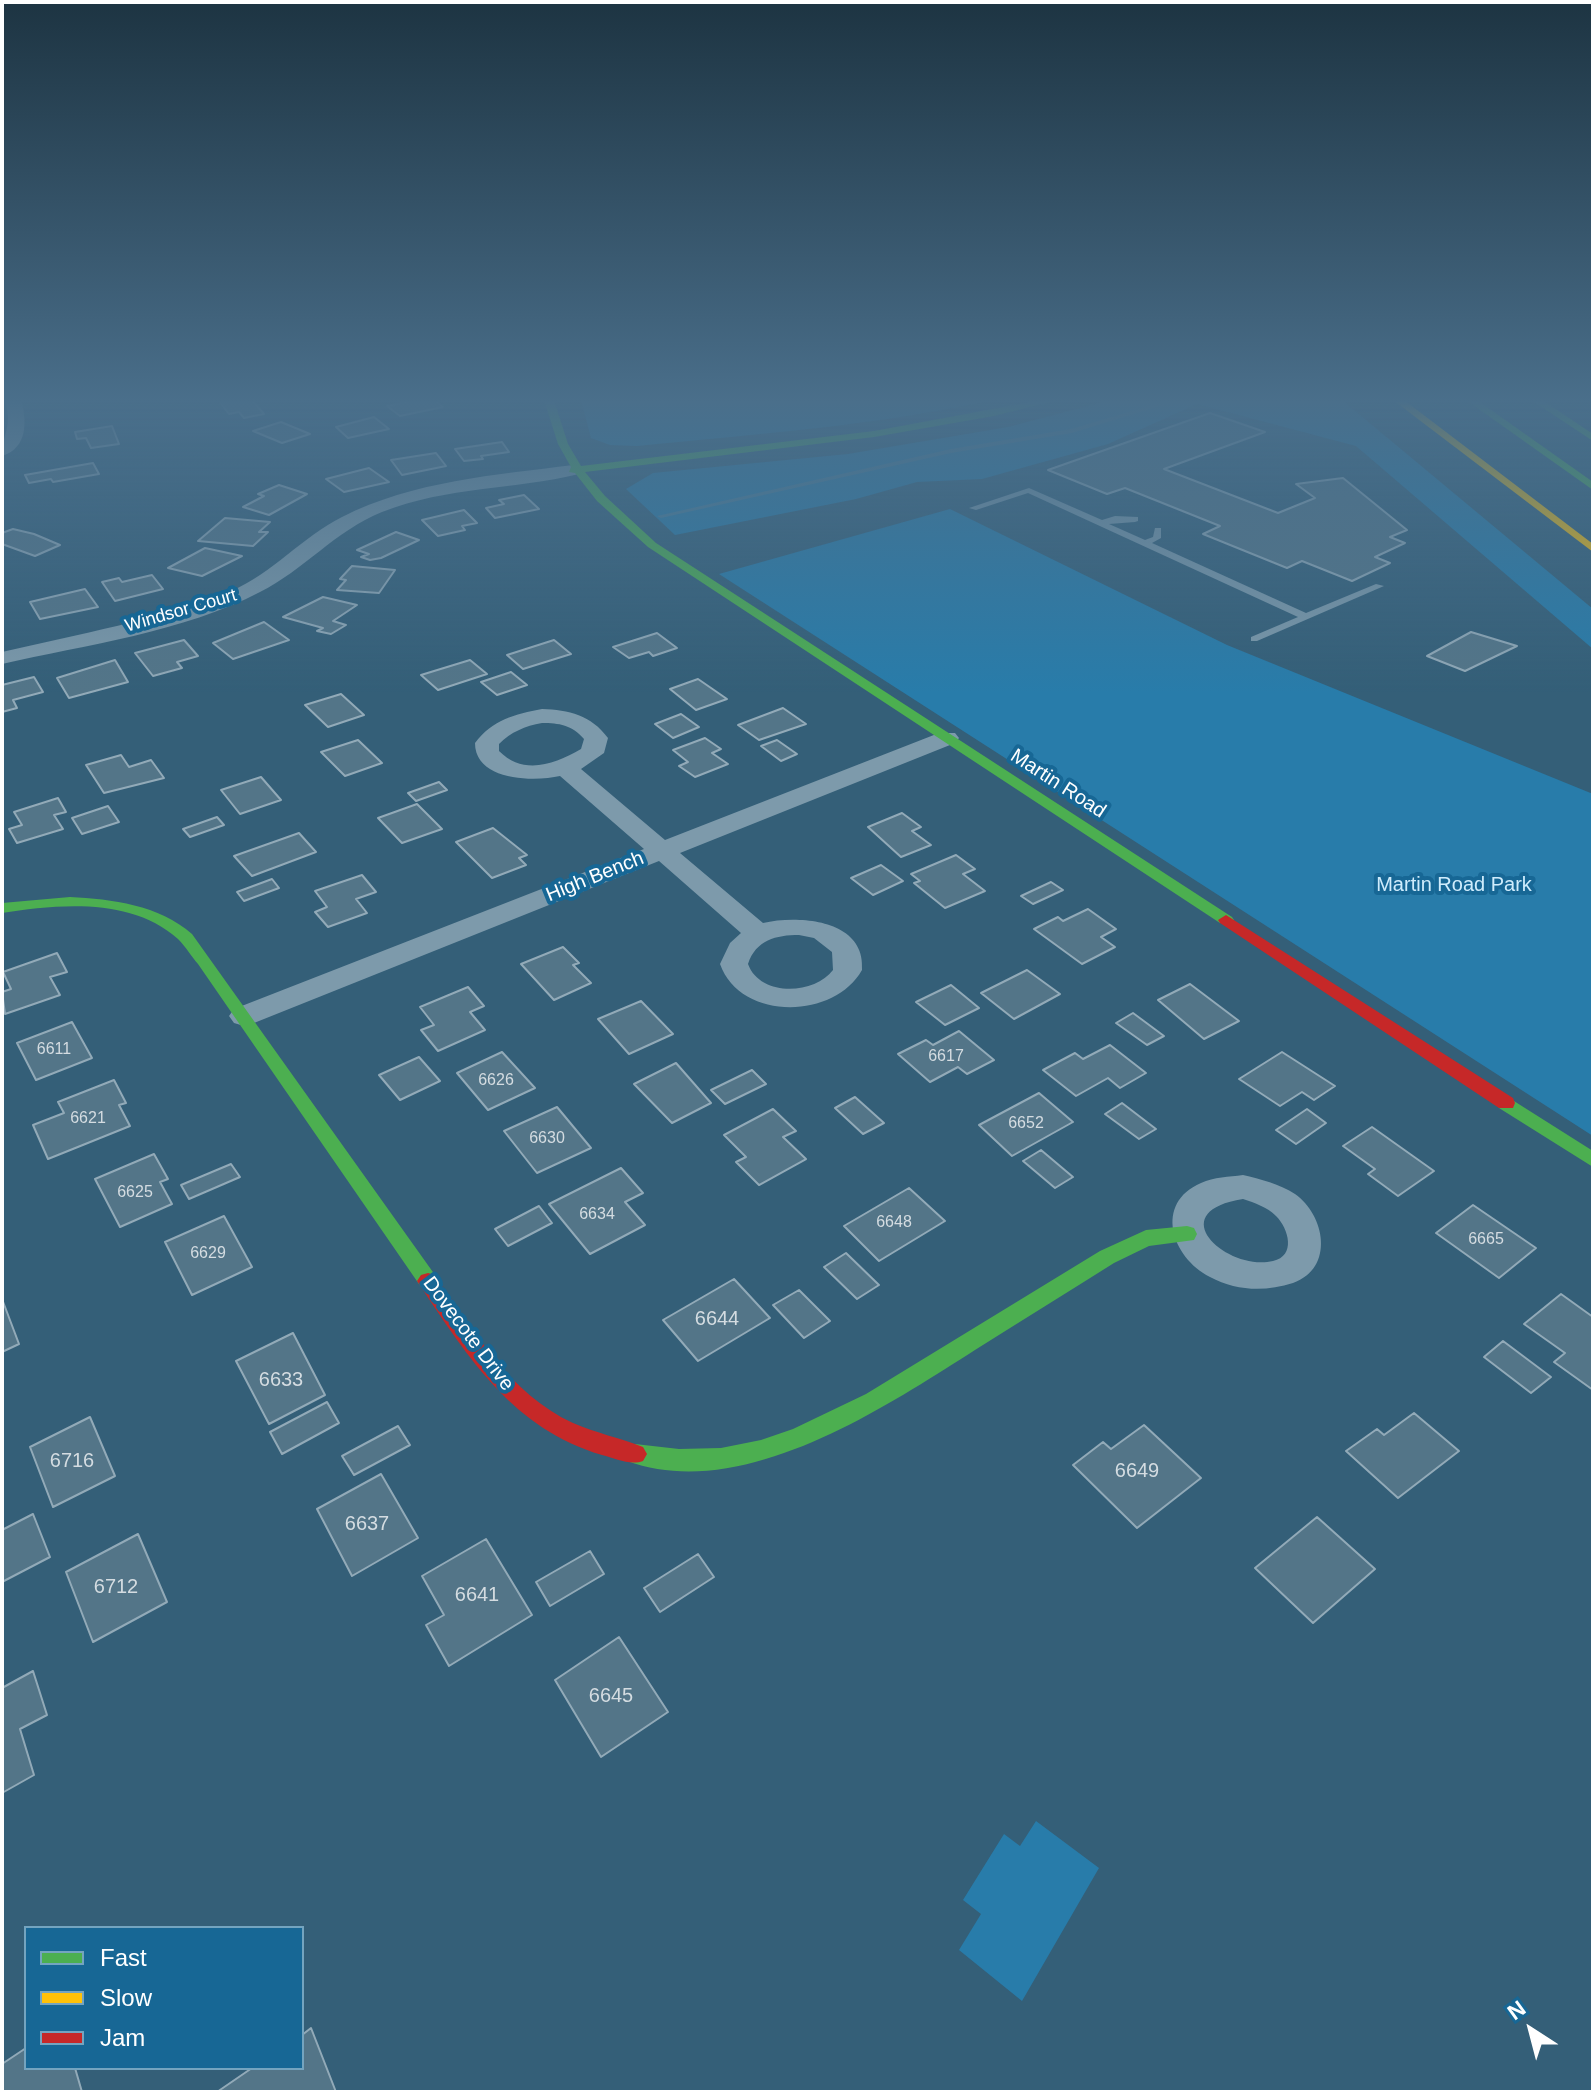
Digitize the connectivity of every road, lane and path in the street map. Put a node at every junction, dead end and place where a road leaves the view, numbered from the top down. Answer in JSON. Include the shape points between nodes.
{"nodes":[{"id":1,"x":412,"y":498,"type":"edge"},
{"id":2,"x":599,"y":498,"type":"edge"},
{"id":3,"x":1005,"y":498,"type":"edge"},
{"id":4,"x":1046,"y":498,"type":"edge"},
{"id":5,"x":1526,"y":498,"type":"edge"},
{"id":6,"x":973,"y":508,"type":"dead end"},
{"id":7,"x":1135,"y":519,"type":"dead end"},
{"id":8,"x":1102,"y":523,"type":"junction"},
{"id":9,"x":1158,"y":530,"type":"dead end"},
{"id":10,"x":1144,"y":543,"type":"junction"},
{"id":11,"x":1593,"y":549,"type":"edge"},
{"id":12,"x":1379,"y":586,"type":"dead end"},
{"id":13,"x":1306,"y":617,"type":"junction"},
{"id":14,"x":1254,"y":639,"type":"dead end"},
{"id":15,"x":2,"y":658,"type":"edge"},
{"id":16,"x":947,"y":738,"type":"junction"},
{"id":17,"x":565,"y":768,"type":"dead end"},
{"id":18,"x":662,"y":850,"type":"junction"},
{"id":19,"x":2,"y":908,"type":"edge"},
{"id":20,"x":758,"y":933,"type":"dead end"},
{"id":21,"x":244,"y":1016,"type":"junction"},
{"id":22,"x":1593,"y":1160,"type":"edge"},
{"id":23,"x":1187,"y":1234,"type":"dead end"}],
"edges":[{"from":1,"to":15,"type":"street","name":"Windsor Court","via":[[328,532],[288,566],[241,594],[167,618]]},
{"from":2,"to":16,"type":"main road","name":"Martin Road","via":[[652,545]]},
{"from":3,"to":6,"type":"lane"},
{"from":4,"to":8,"type":"lane"},
{"from":5,"to":11,"type":"main road"},
{"from":7,"to":8,"type":"lane"},
{"from":8,"to":10,"type":"lane"},
{"from":9,"to":10,"type":"lane","via":[[1157,538]]},
{"from":10,"to":13,"type":"lane"},
{"from":12,"to":13,"type":"lane"},
{"from":13,"to":14,"type":"lane"},
{"from":16,"to":18,"type":"street","name":"High Bench"},
{"from":16,"to":22,"type":"main road","name":"Martin Road"},
{"from":17,"to":18,"type":"street"},
{"from":18,"to":20,"type":"street"},
{"from":18,"to":21,"type":"street","name":"High Bench"},
{"from":19,"to":21,"type":"main road","name":"Dovecote Drive","via":[[90,903],[153,919],[179,933]]},
{"from":21,"to":23,"type":"main road","name":"Dovecote Drive","via":[[497,1380],[560,1428],[647,1456],[694,1460],[786,1445],[839,1422],[1107,1257],[1146,1238]]}]}
